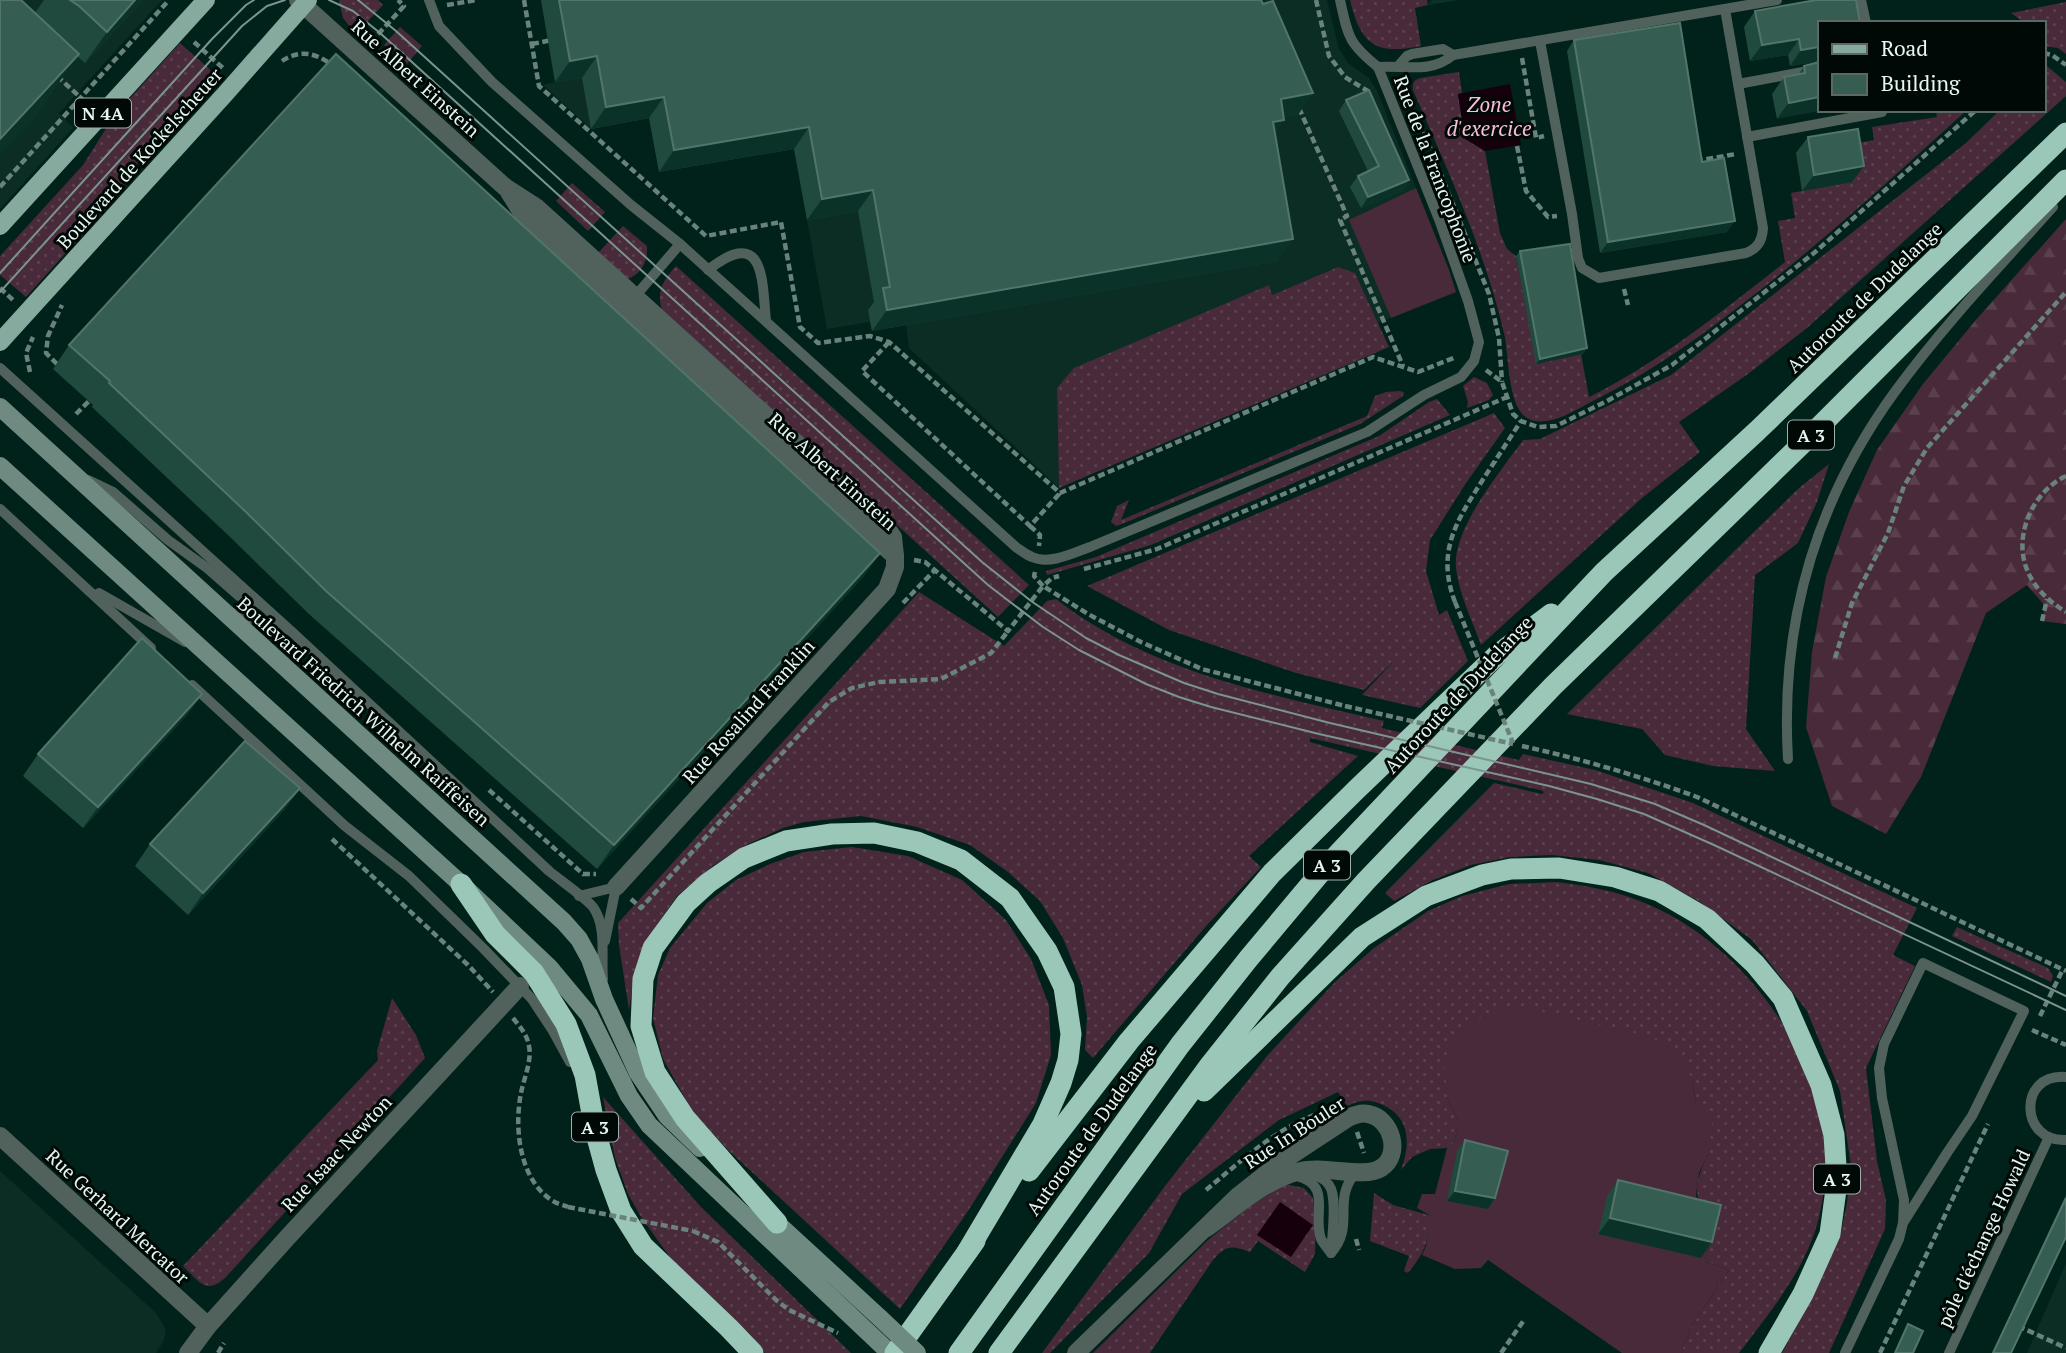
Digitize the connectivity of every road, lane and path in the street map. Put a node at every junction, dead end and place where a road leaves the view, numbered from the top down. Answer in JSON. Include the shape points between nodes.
{"nodes":[{"id":1,"x":169,"y":0,"type":"edge"},
{"id":2,"x":206,"y":0,"type":"edge"},
{"id":3,"x":398,"y":0,"type":"edge"},
{"id":4,"x":429,"y":0,"type":"edge"},
{"id":5,"x":524,"y":0,"type":"edge"},
{"id":6,"x":1340,"y":0,"type":"edge"},
{"id":7,"x":1777,"y":0,"type":"edge"},
{"id":8,"x":1861,"y":0,"type":"edge"},
{"id":9,"x":303,"y":2,"type":"edge"},
{"id":10,"x":1725,"y":9,"type":"junction"},
{"id":11,"x":159,"y":11,"type":"junction"},
{"id":12,"x":1866,"y":21,"type":"edge"},
{"id":13,"x":180,"y":29,"type":"junction"},
{"id":14,"x":559,"y":39,"type":"edge"},
{"id":15,"x":532,"y":44,"type":"junction"},
{"id":16,"x":368,"y":45,"type":"dead end"},
{"id":17,"x":1541,"y":47,"type":"junction"},
{"id":18,"x":2045,"y":54,"type":"edge"},
{"id":19,"x":2066,"y":65,"type":"edge"},
{"id":20,"x":1378,"y":67,"type":"junction"},
{"id":21,"x":335,"y":68,"type":"edge"},
{"id":22,"x":275,"y":69,"type":"dead end"},
{"id":23,"x":1818,"y":69,"type":"edge"},
{"id":24,"x":53,"y":72,"type":"edge"},
{"id":25,"x":237,"y":81,"type":"junction"},
{"id":26,"x":1738,"y":84,"type":"junction"},
{"id":27,"x":81,"y":98,"type":"junction"},
{"id":28,"x":1296,"y":102,"type":"edge"},
{"id":29,"x":1882,"y":112,"type":"edge"},
{"id":30,"x":1974,"y":112,"type":"edge"},
{"id":31,"x":1557,"y":133,"type":"junction"},
{"id":32,"x":2066,"y":133,"type":"edge"},
{"id":33,"x":1747,"y":137,"type":"junction"},
{"id":34,"x":1517,"y":146,"type":"dead end"},
{"id":35,"x":2066,"y":180,"type":"edge"},
{"id":36,"x":0,"y":187,"type":"edge"},
{"id":37,"x":2066,"y":193,"type":"edge"},
{"id":38,"x":1572,"y":214,"type":"junction"},
{"id":39,"x":0,"y":226,"type":"edge"},
{"id":40,"x":680,"y":244,"type":"junction"},
{"id":41,"x":708,"y":270,"type":"junction"},
{"id":42,"x":2066,"y":292,"type":"edge"},
{"id":43,"x":1625,"y":293,"type":"dead end"},
{"id":44,"x":629,"y":303,"type":"junction"},
{"id":45,"x":1628,"y":305,"type":"dead end"},
{"id":46,"x":49,"y":319,"type":"dead end"},
{"id":47,"x":766,"y":321,"type":"junction"},
{"id":48,"x":37,"y":332,"type":"dead end"},
{"id":49,"x":0,"y":342,"type":"edge"},
{"id":50,"x":889,"y":342,"type":"junction"},
{"id":51,"x":1469,"y":359,"type":"junction"},
{"id":52,"x":57,"y":364,"type":"dead end"},
{"id":53,"x":1404,"y":367,"type":"junction"},
{"id":54,"x":0,"y":368,"type":"edge"},
{"id":55,"x":37,"y":379,"type":"dead end"},
{"id":56,"x":1507,"y":397,"type":"junction"},
{"id":57,"x":89,"y":401,"type":"dead end"},
{"id":58,"x":0,"y":407,"type":"edge"},
{"id":59,"x":76,"y":415,"type":"dead end"},
{"id":60,"x":1521,"y":421,"type":"junction"},
{"id":61,"x":0,"y":466,"type":"edge"},
{"id":62,"x":71,"y":472,"type":"junction"},
{"id":63,"x":2066,"y":476,"type":"edge"},
{"id":64,"x":1060,"y":494,"type":"junction"},
{"id":65,"x":0,"y":509,"type":"edge"},
{"id":66,"x":895,"y":556,"type":"junction"},
{"id":67,"x":934,"y":570,"type":"junction"},
{"id":68,"x":1075,"y":571,"type":"dead end"},
{"id":69,"x":1605,"y":572,"type":"junction"},
{"id":70,"x":1064,"y":574,"type":"dead end"},
{"id":71,"x":81,"y":583,"type":"junction"},
{"id":72,"x":1043,"y":586,"type":"junction"},
{"id":73,"x":2047,"y":599,"type":"junction"},
{"id":74,"x":902,"y":604,"type":"dead end"},
{"id":75,"x":222,"y":610,"type":"junction"},
{"id":76,"x":268,"y":610,"type":"junction"},
{"id":77,"x":2066,"y":612,"type":"edge"},
{"id":78,"x":2042,"y":621,"type":"dead end"},
{"id":79,"x":291,"y":631,"type":"junction"},
{"id":80,"x":1008,"y":631,"type":"junction"},
{"id":81,"x":211,"y":657,"type":"junction"},
{"id":82,"x":162,"y":658,"type":"edge"},
{"id":83,"x":1835,"y":658,"type":"dead end"},
{"id":84,"x":182,"y":677,"type":"edge"},
{"id":85,"x":1513,"y":744,"type":"junction"},
{"id":86,"x":1788,"y":759,"type":"dead end"},
{"id":87,"x":562,"y":856,"type":"dead end"},
{"id":88,"x":599,"y":874,"type":"dead end"},
{"id":89,"x":461,"y":884,"type":"junction"},
{"id":90,"x":616,"y":887,"type":"junction"},
{"id":91,"x":579,"y":896,"type":"junction"},
{"id":92,"x":634,"y":901,"type":"dead end"},
{"id":93,"x":468,"y":965,"type":"dead end"},
{"id":94,"x":602,"y":968,"type":"junction"},
{"id":95,"x":2064,"y":970,"type":"edge"},
{"id":96,"x":520,"y":986,"type":"junction"},
{"id":97,"x":604,"y":999,"type":"junction"},
{"id":98,"x":502,"y":1006,"type":"junction"},
{"id":99,"x":2066,"y":1045,"type":"edge"},
{"id":100,"x":2066,"y":1077,"type":"edge"},
{"id":101,"x":1991,"y":1117,"type":"dead end"},
{"id":102,"x":595,"y":1130,"type":"junction"},
{"id":103,"x":0,"y":1136,"type":"edge"},
{"id":104,"x":1157,"y":1137,"type":"junction"},
{"id":105,"x":2049,"y":1137,"type":"junction"},
{"id":106,"x":2066,"y":1140,"type":"edge"},
{"id":107,"x":1356,"y":1172,"type":"junction"},
{"id":108,"x":1288,"y":1175,"type":"junction"},
{"id":109,"x":777,"y":1223,"type":"junction"},
{"id":110,"x":1903,"y":1223,"type":"junction"},
{"id":111,"x":1205,"y":1229,"type":"junction"},
{"id":112,"x":967,"y":1252,"type":"junction"},
{"id":113,"x":1524,"y":1320,"type":"dead end"},
{"id":114,"x":2010,"y":1323,"type":"edge"},
{"id":115,"x":874,"y":1325,"type":"junction"},
{"id":116,"x":208,"y":1326,"type":"junction"},
{"id":117,"x":842,"y":1335,"type":"dead end"},
{"id":118,"x":224,"y":1343,"type":"dead end"},
{"id":119,"x":2066,"y":1348,"type":"edge"},
{"id":120,"x":188,"y":1353,"type":"edge"},
{"id":121,"x":218,"y":1353,"type":"edge"},
{"id":122,"x":753,"y":1353,"type":"edge"},
{"id":123,"x":893,"y":1353,"type":"edge"},
{"id":124,"x":917,"y":1353,"type":"edge"},
{"id":125,"x":958,"y":1353,"type":"edge"},
{"id":126,"x":999,"y":1353,"type":"edge"},
{"id":127,"x":1076,"y":1353,"type":"edge"},
{"id":128,"x":1501,"y":1353,"type":"edge"},
{"id":129,"x":1769,"y":1353,"type":"edge"},
{"id":130,"x":1845,"y":1353,"type":"edge"},
{"id":131,"x":1880,"y":1353,"type":"edge"},
{"id":132,"x":1949,"y":1353,"type":"edge"}],
"edges":[{"from":1,"to":11,"type":"path"},
{"from":2,"to":13,"type":"main road","number":"N 4A"},
{"from":3,"to":16,"type":"path","via":[[404,6]]},
{"from":4,"to":40,"type":"lane","via":[[439,26],[492,82]]},
{"from":5,"to":15,"type":"path"},
{"from":6,"to":20,"type":"lane","name":"Rue de la Francophonie","via":[[1347,33],[1358,52]]},
{"from":7,"to":10,"type":"lane"},
{"from":8,"to":12,"type":"lane"},
{"from":9,"to":25,"type":"main road","name":"Boulevard de Kockelscheuer"},
{"from":9,"to":44,"type":"street","name":"Rue Albert Einstein","via":[[505,187],[529,224]]},
{"from":10,"to":17,"type":"lane"},
{"from":10,"to":26,"type":"lane"},
{"from":11,"to":13,"type":"path"},
{"from":11,"to":27,"type":"path"},
{"from":13,"to":25,"type":"path"},
{"from":13,"to":39,"type":"main road","number":"N 4A"},
{"from":14,"to":15,"type":"path"},
{"from":15,"to":50,"type":"path","via":[[539,86],[706,236],[781,222],[800,327],[818,343],[870,336]]},
{"from":17,"to":20,"type":"lane","via":[[1453,55],[1443,49],[1407,55],[1399,65]]},
{"from":17,"to":31,"type":"lane"},
{"from":17,"to":31,"type":"path","via":[[1522,56],[1536,138]]},
{"from":18,"to":19,"type":"path"},
{"from":20,"to":51,"type":"lane","name":"Rue de la Francophonie","via":[[1468,301],[1479,342]]},
{"from":21,"to":22,"type":"path","via":[[321,57],[303,53],[286,58]]},
{"from":23,"to":26,"type":"lane"},
{"from":24,"to":27,"type":"path"},
{"from":25,"to":49,"type":"main road","name":"Boulevard de Kockelscheuer"},
{"from":26,"to":33,"type":"lane"},
{"from":27,"to":36,"type":"path"},
{"from":28,"to":53,"type":"path","via":[[1347,216],[1340,220]]},
{"from":29,"to":33,"type":"lane"},
{"from":30,"to":60,"type":"path","via":[[1814,253],[1672,365],[1556,426],[1538,427]]},
{"from":31,"to":38,"type":"lane"},
{"from":32,"to":69,"type":"highway","name":"Autoroute de Dudelange","number":"A 3"},
{"from":33,"to":38,"type":"lane","via":[[1763,228],[1763,237],[1752,251],[1599,278],[1582,268]]},
{"from":34,"to":38,"type":"path","via":[[1526,191],[1548,217]]},
{"from":35,"to":104,"type":"highway","number":"A 3","via":[[1455,787],[1280,977]]},
{"from":37,"to":86,"type":"lane","via":[[1937,337],[1893,394],[1849,464],[1812,550],[1798,606],[1788,676]]},
{"from":40,"to":41,"type":"lane"},
{"from":40,"to":44,"type":"lane"},
{"from":41,"to":47,"type":"lane"},
{"from":41,"to":47,"type":"lane","via":[[737,253],[754,258],[762,272]]},
{"from":42,"to":83,"type":"path","via":[[1927,448],[1904,486],[1888,533],[1852,603]]},
{"from":43,"to":45,"type":"path"},
{"from":44,"to":66,"type":"street","name":"Rue Albert Einstein","via":[[880,519],[893,537]]},
{"from":46,"to":52,"type":"path","via":[[62,304],[46,353]]},
{"from":47,"to":51,"type":"lane","via":[[1017,548],[1044,559],[1090,547],[1367,432],[1461,377]]},
{"from":48,"to":55,"type":"path","via":[[26,353],[30,372]]},
{"from":50,"to":64,"type":"path"},
{"from":50,"to":64,"type":"path","via":[[862,371],[1030,526]]},
{"from":51,"to":53,"type":"path","via":[[1456,357],[1418,372]]},
{"from":51,"to":56,"type":"path","via":[[1502,382]]},
{"from":53,"to":64,"type":"path","via":[[1373,357]]},
{"from":54,"to":76,"type":"lane","name":"Boulevard Friedrich Wilhelm Raiffeisen"},
{"from":56,"to":60,"type":"path","via":[[1513,415]]},
{"from":56,"to":68,"type":"path","via":[[1157,549]]},
{"from":57,"to":59,"type":"path"},
{"from":58,"to":62,"type":"main road","name":"Boulevard Friedrich Wilhelm Raiffeisen"},
{"from":60,"to":85,"type":"path","bridge":true,"via":[[1459,516],[1446,565],[1448,585]]},
{"from":61,"to":81,"type":"main road"},
{"from":62,"to":75,"type":"main road","name":"Boulevard Friedrich Wilhelm Raiffeisen"},
{"from":62,"to":76,"type":"lane","name":"Boulevard Friedrich Wilhelm Raiffeisen","via":[[113,492],[239,596]]},
{"from":63,"to":73,"type":"path","via":[[2053,482],[2035,502],[2024,529],[2024,561]]},
{"from":65,"to":71,"type":"lane"},
{"from":66,"to":67,"type":"path","via":[[925,562]]},
{"from":66,"to":90,"type":"street","name":"Rue Rosalind Franklin","via":[[887,589]]},
{"from":67,"to":74,"type":"path"},
{"from":67,"to":80,"type":"path"},
{"from":69,"to":112,"type":"highway","number":"A 3","via":[[1497,655],[1272,873],[1129,1041]]},
{"from":69,"to":125,"type":"highway","name":"Autoroute de Dudelange","number":"A 3","via":[[1321,872],[1258,947],[1180,1045]]},
{"from":70,"to":72,"type":"path"},
{"from":71,"to":81,"type":"lane"},
{"from":71,"to":82,"type":"lane"},
{"from":72,"to":80,"type":"path"},
{"from":72,"to":85,"type":"path","bridge":true,"via":[[1141,642],[1202,669]]},
{"from":73,"to":77,"type":"path"},
{"from":73,"to":78,"type":"path"},
{"from":75,"to":79,"type":"lane"},
{"from":75,"to":97,"type":"main road","name":"Boulevard Friedrich Wilhelm Raiffeisen","via":[[565,922],[590,959]]},
{"from":76,"to":79,"type":"lane","name":"Boulevard Friedrich Wilhelm Raiffeisen"},
{"from":79,"to":91,"type":"lane","name":"Boulevard Friedrich Wilhelm Raiffeisen"},
{"from":80,"to":92,"type":"path","via":[[991,653],[941,679],[879,682],[852,688],[829,702],[641,908]]},
{"from":81,"to":89,"type":"main road"},
{"from":84,"to":96,"type":"lane","via":[[345,826],[409,876]]},
{"from":85,"to":95,"type":"path","via":[[1575,758],[1697,797]]},
{"from":87,"to":88,"type":"path","via":[[583,874]]},
{"from":89,"to":102,"type":"highway","number":"A 3","via":[[495,934],[534,973],[566,1024],[585,1075]]},
{"from":89,"to":115,"type":"main road","via":[[549,967],[589,1015],[629,1096],[649,1125]]},
{"from":90,"to":91,"type":"lane"},
{"from":90,"to":94,"type":"lane"},
{"from":91,"to":94,"type":"lane","name":"Boulevard Friedrich Wilhelm Raiffeisen","via":[[598,917]]},
{"from":93,"to":98,"type":"path"},
{"from":94,"to":97,"type":"lane","name":"Boulevard Friedrich Wilhelm Raiffeisen"},
{"from":95,"to":99,"type":"path","via":[[2032,1030]]},
{"from":96,"to":98,"type":"street","name":"Rue Isaac Newton"},
{"from":96,"to":102,"type":"lane","via":[[569,1057]]},
{"from":97,"to":109,"type":"main road","name":"Boulevard Friedrich Wilhelm Raiffeisen","via":[[638,1073],[667,1116]]},
{"from":98,"to":116,"type":"street","name":"Rue Isaac Newton"},
{"from":98,"to":117,"type":"path","bridge":true,"via":[[526,1035],[530,1048],[518,1133],[524,1160],[540,1189],[568,1207],[709,1236],[789,1310]]},
{"from":100,"to":105,"type":"lane","name":"pôle d'échange Howald","via":[[2044,1081],[2032,1096],[2031,1116]]},
{"from":101,"to":131,"type":"path"},
{"from":102,"to":122,"type":"highway","number":"A 3","via":[[621,1211],[643,1246]]},
{"from":103,"to":116,"type":"street","name":"Rue Gerhard Mercator"},
{"from":104,"to":126,"type":"highway","number":"A 3"},
{"from":104,"to":129,"type":"highway","number":"A 3","via":[[1362,937],[1426,896],[1482,874],[1559,867],[1659,891],[1707,919],[1755,964],[1783,999],[1821,1085],[1834,1135],[1837,1182],[1830,1234]]},
{"from":105,"to":106,"type":"lane","name":"pôle d'échange Howald"},
{"from":105,"to":132,"type":"lane","name":"pôle d'échange Howald"},
{"from":107,"to":108,"type":"street","name":"Rue In Bouler","via":[[1321,1169]]},
{"from":107,"to":108,"type":"lane","via":[[1344,1191],[1343,1235],[1331,1253],[1321,1239],[1315,1186]]},
{"from":107,"to":111,"type":"street","name":"Rue In Bouler","via":[[1383,1167],[1391,1151],[1391,1132],[1370,1114],[1348,1118],[1281,1162],[1237,1196]]},
{"from":108,"to":111,"type":"street","name":"Rue In Bouler"},
{"from":109,"to":112,"type":"highway","number":"A 3","via":[[685,1118],[655,1072],[641,1026],[643,979],[653,948],[686,903],[744,858],[786,841],[874,833],[917,842],[961,860],[1010,898],[1064,987],[1071,1034],[1061,1083],[1043,1124]]},
{"from":109,"to":115,"type":"main road","name":"Boulevard Friedrich Wilhelm Raiffeisen"},
{"from":110,"to":110,"type":"lane","via":[[1904,1200],[1879,1068],[1884,1044],[1923,963],[2024,1011],[1972,1116]]},
{"from":110,"to":130,"type":"lane"},
{"from":111,"to":127,"type":"street","name":"Rue In Bouler"},
{"from":112,"to":123,"type":"highway","number":"A 3"},
{"from":113,"to":128,"type":"path"},
{"from":114,"to":119,"type":"path"},
{"from":115,"to":123,"type":"main road"},
{"from":115,"to":124,"type":"main road","bridge":true},
{"from":116,"to":120,"type":"street","name":"Rue Isaac Newton"},
{"from":118,"to":121,"type":"path"}]}
